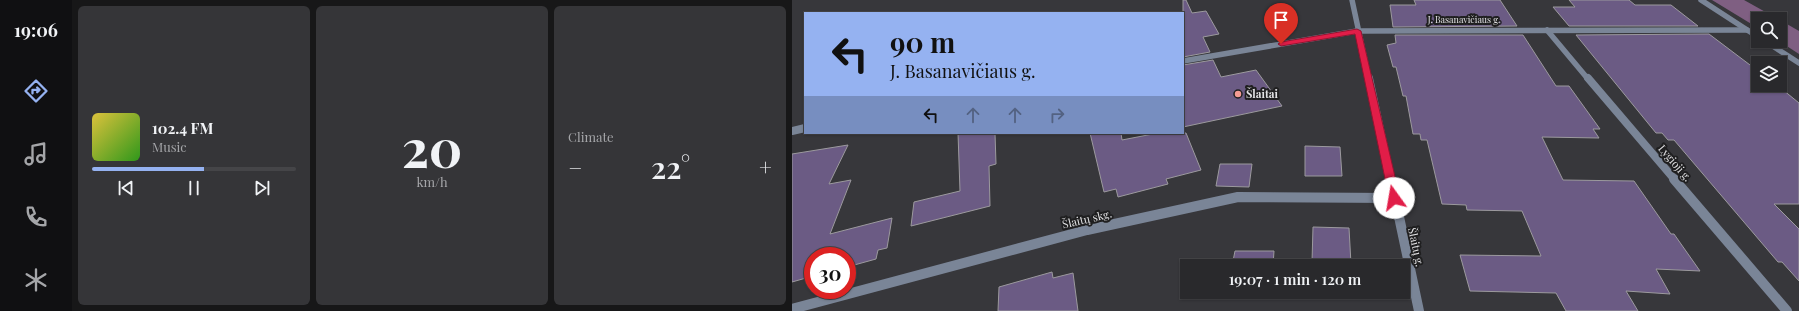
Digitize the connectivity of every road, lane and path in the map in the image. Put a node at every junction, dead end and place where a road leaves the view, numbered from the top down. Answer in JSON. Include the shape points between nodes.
{"nodes":[{"id":1,"x":1352,"y":0,"type":"edge"},
{"id":2,"x":1701,"y":0,"type":"edge"},
{"id":3,"x":1547,"y":30,"type":"junction"},
{"id":4,"x":1747,"y":30,"type":"junction"},
{"id":5,"x":1357,"y":31,"type":"junction"},
{"id":6,"x":1751,"y":33,"type":"edge"},
{"id":7,"x":1775,"y":48,"type":"edge"},
{"id":8,"x":1184,"y":61,"type":"edge"},
{"id":9,"x":1799,"y":63,"type":"edge"},
{"id":10,"x":804,"y":128,"type":"edge"},
{"id":11,"x":792,"y":130,"type":"edge"},
{"id":12,"x":1394,"y":198,"type":"junction"},
{"id":13,"x":792,"y":309,"type":"edge"},
{"id":14,"x":1419,"y":311,"type":"edge"},
{"id":15,"x":1787,"y":311,"type":"edge"}],
"edges":[{"from":1,"to":5,"type":"street","name":"Šlaitų g."},
{"from":2,"to":4,"type":"street"},
{"from":3,"to":4,"type":"street","name":"J. Basanavičiaus g."},
{"from":3,"to":5,"type":"street","name":"J. Basanavičiaus g."},
{"from":3,"to":15,"type":"street","name":"Lygioji g."},
{"from":4,"to":6,"type":"street"},
{"from":5,"to":8,"type":"street","name":"J. Basanavičiaus g."},
{"from":5,"to":12,"type":"street","name":"Šlaitų g."},
{"from":7,"to":9,"type":"street"},
{"from":10,"to":11,"type":"street"},
{"from":12,"to":13,"type":"street","name":"Šlaitų skg.","via":[[1238,197],[1087,230]]},
{"from":12,"to":14,"type":"street","name":"Šlaitų g."}]}
